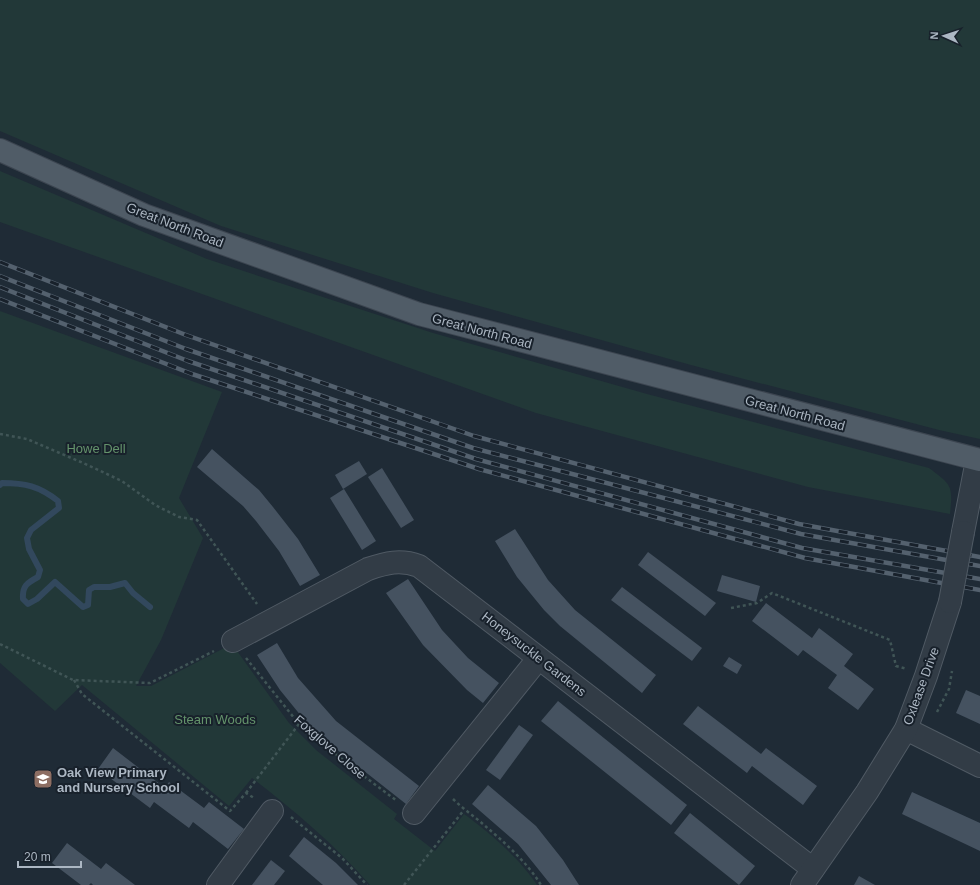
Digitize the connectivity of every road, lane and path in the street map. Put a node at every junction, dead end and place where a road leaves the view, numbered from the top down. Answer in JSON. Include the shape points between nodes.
{"nodes":[{"id":1,"x":0,"y":150,"type":"edge"},
{"id":2,"x":0,"y":434,"type":"edge"},
{"id":3,"x":978,"y":460,"type":"edge"},
{"id":4,"x":731,"y":608,"type":"dead end"},
{"id":5,"x":270,"y":622,"type":"junction"},
{"id":6,"x":233,"y":641,"type":"junction"},
{"id":7,"x":0,"y":644,"type":"edge"},
{"id":8,"x":538,"y":659,"type":"junction"},
{"id":9,"x":926,"y":676,"type":"junction"},
{"id":10,"x":74,"y":680,"type":"junction"},
{"id":11,"x":299,"y":724,"type":"junction"},
{"id":12,"x":906,"y":729,"type":"junction"},
{"id":13,"x":980,"y":766,"type":"edge"},
{"id":14,"x":438,"y":784,"type":"junction"},
{"id":15,"x":246,"y":793,"type":"dead end"},
{"id":16,"x":464,"y":810,"type":"junction"},
{"id":17,"x":230,"y":811,"type":"dead end"},
{"id":18,"x":272,"y":811,"type":"dead end"},
{"id":19,"x":414,"y":813,"type":"joint"},
{"id":20,"x":307,"y":830,"type":"dead end"},
{"id":21,"x":808,"y":877,"type":"edge"},
{"id":22,"x":218,"y":885,"type":"edge"},
{"id":23,"x":367,"y":885,"type":"edge"},
{"id":24,"x":404,"y":885,"type":"edge"},
{"id":25,"x":541,"y":885,"type":"edge"}],
"edges":[{"from":1,"to":3,"type":"main road","name":"Great North Road","via":[[144,215],[419,314]]},
{"from":2,"to":5,"type":"path","via":[[26,439],[83,463],[122,481],[155,505],[179,517],[197,520]]},
{"from":3,"to":9,"type":"street","name":"Oxlease Drive","bridge":true,"via":[[950,602]]},
{"from":4,"to":9,"type":"path","via":[[757,603],[772,593],[890,640],[896,666]]},
{"from":5,"to":6,"type":"street","name":"Honeysuckle Gardens"},
{"from":5,"to":8,"type":"street","name":"Honeysuckle Gardens","via":[[368,568],[390,562],[406,562],[418,566],[454,591]]},
{"from":6,"to":10,"type":"path","via":[[150,683]]},
{"from":6,"to":11,"type":"path","name":"Foxglove Close"},
{"from":7,"to":10,"type":"path"},
{"from":8,"to":14,"type":"street"},
{"from":8,"to":21,"type":"street","name":"Honeysuckle Gardens","via":[[644,738]]},
{"from":9,"to":12,"type":"street","name":"Oxlease Drive"},
{"from":10,"to":17,"type":"path","via":[[82,694]]},
{"from":11,"to":15,"type":"path"},
{"from":11,"to":19,"type":"path","name":"Foxglove Close"},
{"from":12,"to":13,"type":"street"},
{"from":12,"to":21,"type":"street","name":"Oxlease Drive","via":[[867,792]]},
{"from":14,"to":16,"type":"path"},
{"from":14,"to":19,"type":"street"},
{"from":16,"to":24,"type":"path"},
{"from":16,"to":25,"type":"path","via":[[483,824],[527,866]]},
{"from":18,"to":22,"type":"street"},
{"from":20,"to":23,"type":"path","via":[[342,858]]}]}
